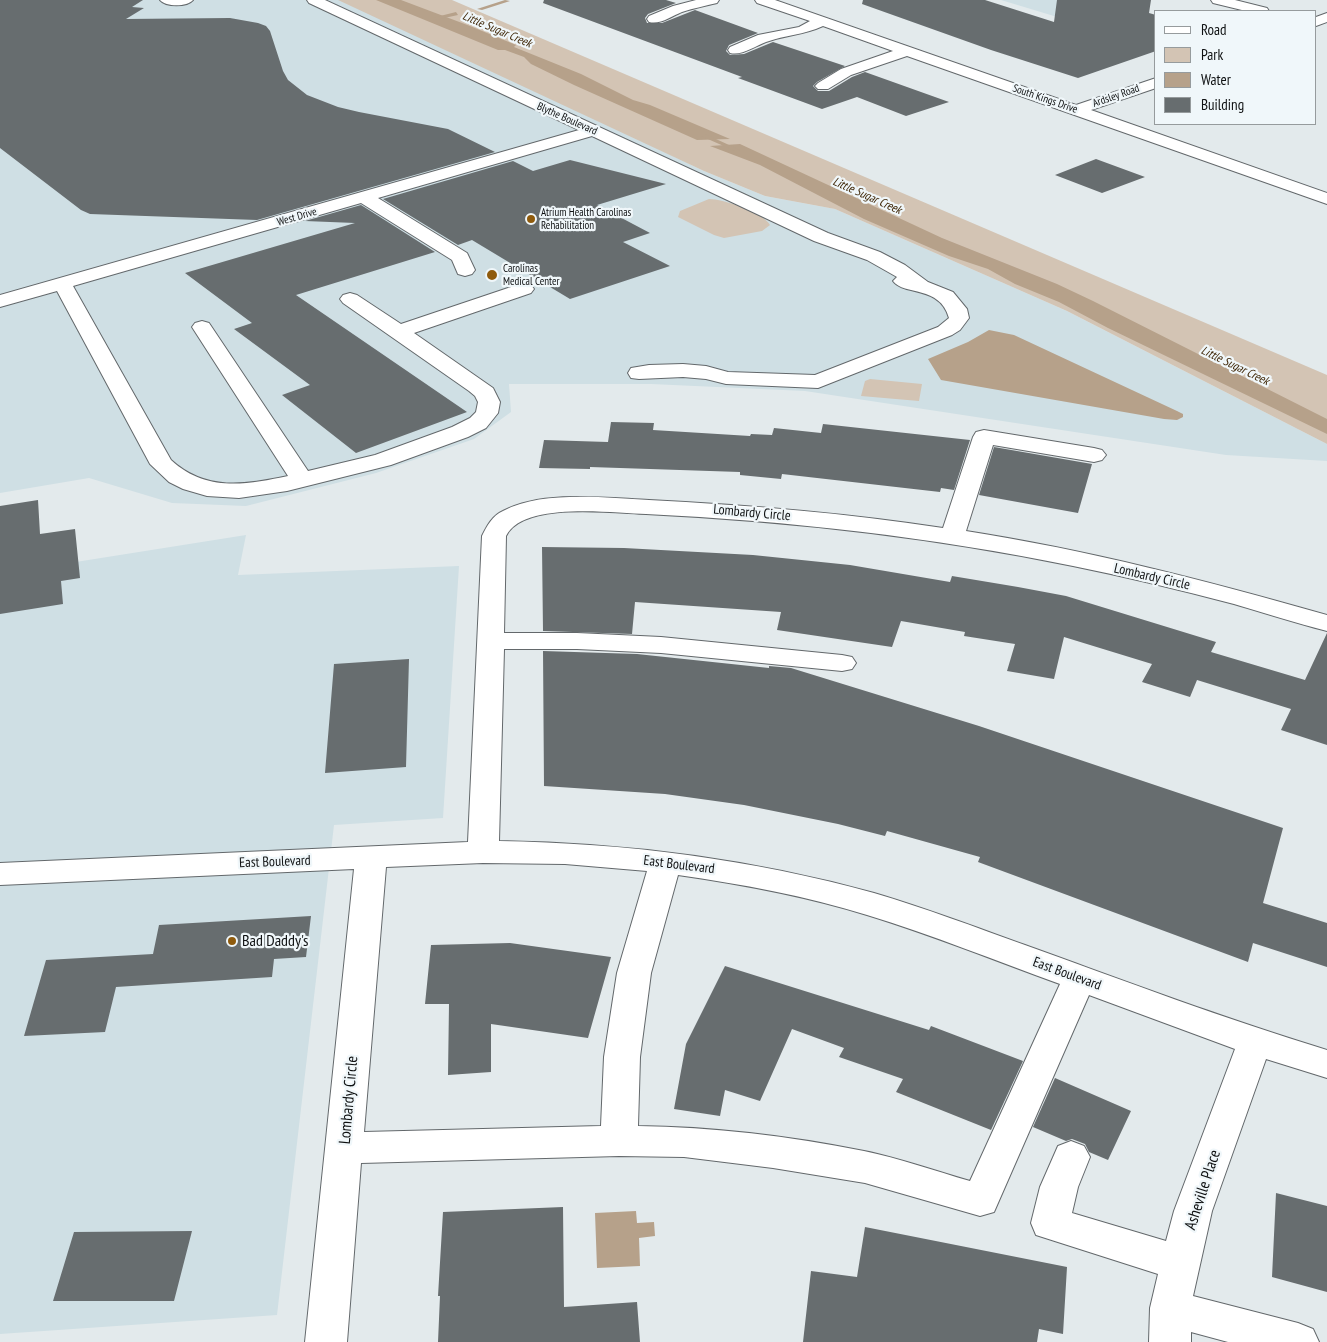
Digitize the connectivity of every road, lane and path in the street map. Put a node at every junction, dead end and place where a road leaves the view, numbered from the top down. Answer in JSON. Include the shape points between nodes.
{"nodes":[{"id":1,"x":167,"y":0,"type":"edge"},
{"id":2,"x":186,"y":0,"type":"edge"},
{"id":3,"x":314,"y":0,"type":"edge"},
{"id":4,"x":712,"y":0,"type":"edge"},
{"id":5,"x":762,"y":0,"type":"edge"},
{"id":6,"x":1218,"y":0,"type":"edge"},
{"id":7,"x":1258,"y":10,"type":"edge"},
{"id":8,"x":654,"y":19,"type":"dead end"},
{"id":9,"x":822,"y":21,"type":"junction"},
{"id":10,"x":735,"y":50,"type":"dead end"},
{"id":11,"x":907,"y":51,"type":"junction"},
{"id":12,"x":1154,"y":83,"type":"edge"},
{"id":13,"x":823,"y":86,"type":"dead end"},
{"id":14,"x":1077,"y":110,"type":"junction"},
{"id":15,"x":593,"y":130,"type":"junction"},
{"id":16,"x":363,"y":198,"type":"junction"},
{"id":17,"x":1327,"y":198,"type":"edge"},
{"id":18,"x":465,"y":270,"type":"dead end"},
{"id":19,"x":62,"y":283,"type":"junction"},
{"id":20,"x":524,"y":289,"type":"dead end"},
{"id":21,"x":350,"y":299,"type":"dead end"},
{"id":22,"x":0,"y":301,"type":"edge"},
{"id":23,"x":202,"y":328,"type":"dead end"},
{"id":24,"x":398,"y":332,"type":"junction"},
{"id":25,"x":726,"y":378,"type":"dead end"},
{"id":26,"x":1094,"y":455,"type":"dead end"},
{"id":27,"x":302,"y":480,"type":"junction"},
{"id":28,"x":952,"y":537,"type":"junction"},
{"id":29,"x":1327,"y":623,"type":"edge"},
{"id":30,"x":490,"y":641,"type":"junction"},
{"id":31,"x":842,"y":663,"type":"dead end"},
{"id":32,"x":483,"y":852,"type":"junction"},
{"id":33,"x":371,"y":858,"type":"junction"},
{"id":34,"x":666,"y":862,"type":"junction"},
{"id":35,"x":0,"y":874,"type":"edge"},
{"id":36,"x":1080,"y":978,"type":"junction"},
{"id":37,"x":1255,"y":1042,"type":"junction"},
{"id":38,"x":1327,"y":1064,"type":"edge"},
{"id":39,"x":619,"y":1141,"type":"junction"},
{"id":40,"x":344,"y":1148,"type":"junction"},
{"id":41,"x":1071,"y":1156,"type":"dead end"},
{"id":42,"x":1181,"y":1263,"type":"junction"},
{"id":43,"x":1170,"y":1325,"type":"edge"},
{"id":44,"x":326,"y":1342,"type":"edge"},
{"id":45,"x":1298,"y":1342,"type":"edge"}],
"edges":[{"from":1,"to":2,"type":"street"},
{"from":3,"to":15,"type":"street","name":"Blythe Boulevard"},
{"from":4,"to":8,"type":"street"},
{"from":5,"to":9,"type":"street","name":"South Kings Drive"},
{"from":6,"to":7,"type":"street"},
{"from":9,"to":10,"type":"street","via":[[803,30],[763,38]]},
{"from":9,"to":11,"type":"street","name":"South Kings Drive"},
{"from":11,"to":13,"type":"street","via":[[846,72]]},
{"from":11,"to":14,"type":"street","name":"South Kings Drive"},
{"from":12,"to":14,"type":"street","name":"Ardsley Road"},
{"from":14,"to":17,"type":"street","name":"South Kings Drive"},
{"from":15,"to":16,"type":"street","name":"West Drive"},
{"from":15,"to":25,"type":"street","name":"Blythe Boulevard","via":[[820,237],[842,254],[893,278],[921,286],[954,303],[958,310],[959,318],[945,331],[818,382]]},
{"from":16,"to":18,"type":"street","via":[[460,257]]},
{"from":16,"to":19,"type":"street","name":"West Drive"},
{"from":19,"to":22,"type":"street","name":"West Drive"},
{"from":19,"to":27,"type":"street","via":[[162,464],[176,477],[198,486],[233,492]]},
{"from":20,"to":24,"type":"street"},
{"from":21,"to":24,"type":"street"},
{"from":23,"to":27,"type":"street"},
{"from":24,"to":27,"type":"street","via":[[481,390],[489,402],[487,412],[478,422],[436,441],[383,460]]},
{"from":26,"to":28,"type":"street","via":[[984,437]]},
{"from":28,"to":29,"type":"street","name":"Lombardy Circle","via":[[1159,578]]},
{"from":28,"to":30,"type":"street","name":"Lombardy Circle","via":[[843,521],[692,508],[532,508],[514,514],[500,524],[494,536]]},
{"from":30,"to":31,"type":"street","via":[[661,645]]},
{"from":30,"to":32,"type":"street","name":"Lombardy Circle"},
{"from":32,"to":33,"type":"street","name":"East Boulevard"},
{"from":32,"to":34,"type":"street","name":"East Boulevard","via":[[565,853]]},
{"from":33,"to":35,"type":"street","name":"East Boulevard"},
{"from":33,"to":40,"type":"street","name":"Lombardy Circle"},
{"from":34,"to":36,"type":"street","name":"East Boulevard","via":[[717,869],[874,905]]},
{"from":34,"to":39,"type":"street","via":[[634,973],[622,1057]]},
{"from":36,"to":37,"type":"street","name":"East Boulevard"},
{"from":36,"to":39,"type":"street","via":[[980,1200],[865,1167],[684,1142]]},
{"from":37,"to":38,"type":"street","name":"East Boulevard"},
{"from":37,"to":42,"type":"street","name":"Asheville Place","via":[[1193,1211]]},
{"from":39,"to":40,"type":"street"},
{"from":40,"to":44,"type":"street","name":"Lombardy Circle"},
{"from":41,"to":42,"type":"street","via":[[1058,1188],[1050,1223]]},
{"from":42,"to":43,"type":"street","name":"Asheville Place"},
{"from":43,"to":45,"type":"street"}]}
